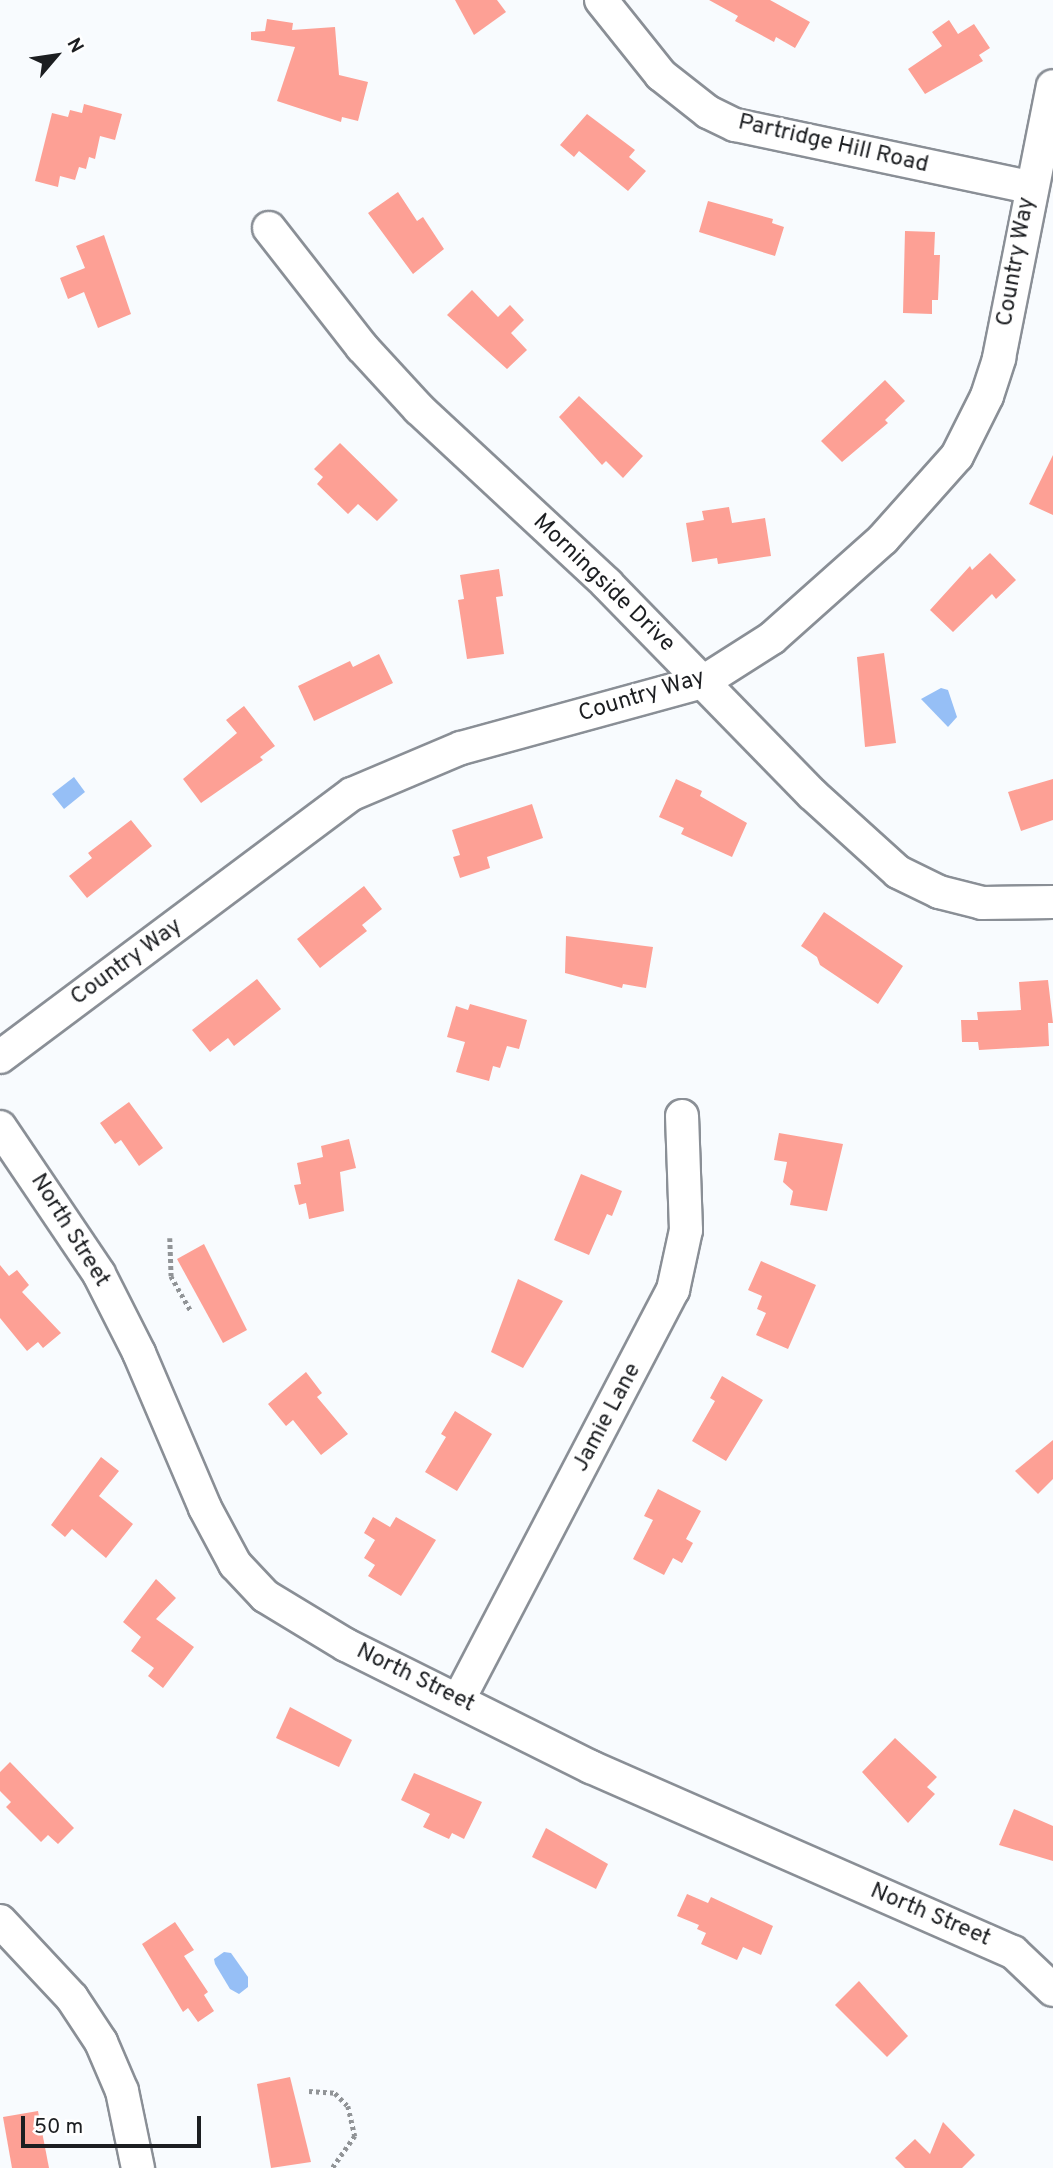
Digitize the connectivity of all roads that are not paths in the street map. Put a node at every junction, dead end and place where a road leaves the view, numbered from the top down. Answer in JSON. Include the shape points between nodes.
{"nodes":[{"id":1,"x":601,"y":0,"type":"edge"},
{"id":2,"x":1053,"y":86,"type":"edge"},
{"id":3,"x":1030,"y":187,"type":"junction"},
{"id":4,"x":269,"y":228,"type":"dead end"},
{"id":5,"x":703,"y":682,"type":"junction"},
{"id":6,"x":1053,"y":902,"type":"edge"},
{"id":7,"x":0,"y":1057,"type":"edge"},
{"id":8,"x":682,"y":1116,"type":"dead end"},
{"id":9,"x":0,"y":1127,"type":"edge"},
{"id":10,"x":459,"y":1699,"type":"junction"},
{"id":11,"x":0,"y":1921,"type":"edge"},
{"id":12,"x":1053,"y":1990,"type":"edge"},
{"id":13,"x":138,"y":2168,"type":"edge"}],
"edges":[{"from":1,"to":3,"type":"street","name":"Partridge Hill Road","via":[[661,75],[708,112],[735,125]]},
{"from":2,"to":3,"type":"street","name":"Country Way"},
{"from":3,"to":5,"type":"street","name":"Country Way","via":[[999,358],[966,442],[883,539],[772,638]]},
{"from":4,"to":5,"type":"street","name":"Morningside Drive","via":[[362,347],[419,409]]},
{"from":5,"to":6,"type":"street","name":"Morningside Drive","via":[[812,794],[898,872],[971,901],[1005,905]]},
{"from":5,"to":7,"type":"street","name":"Country Way","via":[[461,748],[352,793]]},
{"from":8,"to":10,"type":"street","name":"Jamie Lane","via":[[686,1230],[673,1290]]},
{"from":9,"to":10,"type":"street","name":"North Street","via":[[99,1274],[235,1564],[265,1596],[308,1624]]},
{"from":10,"to":12,"type":"street","name":"North Street","via":[[591,1767],[1013,1952]]},
{"from":11,"to":13,"type":"street","via":[[72,1998],[101,2042],[122,2091]]}]}
